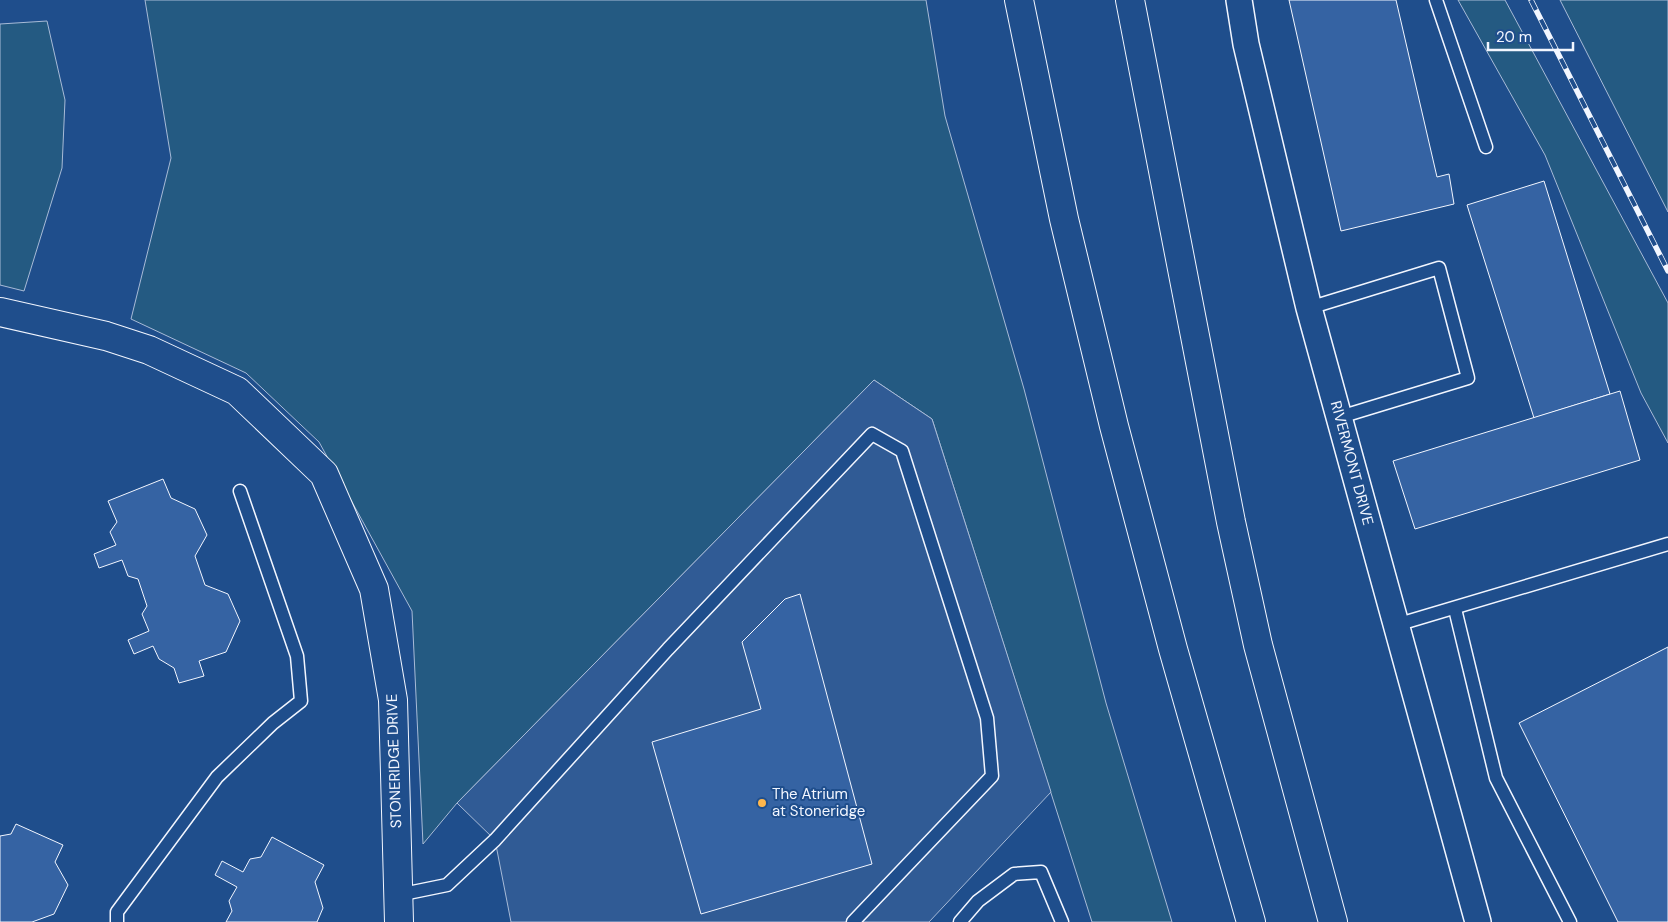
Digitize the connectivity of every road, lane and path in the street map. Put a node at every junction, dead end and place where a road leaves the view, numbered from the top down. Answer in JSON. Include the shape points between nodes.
{"nodes":[{"id":1,"x":1019,"y":0,"type":"edge"},
{"id":2,"x":1130,"y":0,"type":"edge"},
{"id":3,"x":1239,"y":0,"type":"edge"},
{"id":4,"x":1436,"y":0,"type":"edge"},
{"id":5,"x":1486,"y":147,"type":"dead end"},
{"id":6,"x":1309,"y":308,"type":"junction"},
{"id":7,"x":0,"y":312,"type":"edge"},
{"id":8,"x":1340,"y":417,"type":"junction"},
{"id":9,"x":240,"y":491,"type":"dead end"},
{"id":10,"x":1668,"y":544,"type":"edge"},
{"id":11,"x":1455,"y":609,"type":"junction"},
{"id":12,"x":1396,"y":625,"type":"junction"},
{"id":13,"x":398,"y":895,"type":"junction"},
{"id":14,"x":117,"y":922,"type":"edge"},
{"id":15,"x":399,"y":922,"type":"edge"},
{"id":16,"x":853,"y":922,"type":"edge"},
{"id":17,"x":960,"y":922,"type":"edge"},
{"id":18,"x":1062,"y":922,"type":"edge"},
{"id":19,"x":1251,"y":922,"type":"edge"},
{"id":20,"x":1333,"y":922,"type":"edge"},
{"id":21,"x":1478,"y":922,"type":"edge"},
{"id":22,"x":1570,"y":922,"type":"edge"}],
"edges":[{"from":1,"to":19,"type":"main road","via":[[1064,219],[1114,426],[1173,649]]},
{"from":2,"to":20,"type":"main road","via":[[1231,522],[1258,645]]},
{"from":3,"to":6,"type":"street","name":"RIVERMONT DRIVE","via":[[1246,44]]},
{"from":4,"to":5,"type":"lane"},
{"from":6,"to":8,"type":"street","name":"RIVERMONT DRIVE"},
{"from":6,"to":8,"type":"lane","via":[[1439,268],[1468,378]]},
{"from":7,"to":13,"type":"main road","name":"STONERIDGE DRIVE","via":[[106,336],[149,350],[237,391],[324,474],[374,589],[394,700]]},
{"from":8,"to":12,"type":"street","name":"RIVERMONT DRIVE"},
{"from":9,"to":14,"type":"lane","via":[[297,656],[301,701],[217,776],[117,912]]},
{"from":10,"to":11,"type":"lane"},
{"from":11,"to":12,"type":"lane"},
{"from":11,"to":22,"type":"lane","via":[[1496,778]]},
{"from":12,"to":21,"type":"street","name":"RIVERMONT DRIVE"},
{"from":13,"to":15,"type":"main road","name":"STONERIDGE DRIVE"},
{"from":13,"to":16,"type":"lane","via":[[447,885],[495,840],[668,649],[872,434],[902,452],[987,718],[992,776]]},
{"from":17,"to":18,"type":"lane","via":[[978,902],[1014,874],[1041,872]]}]}
